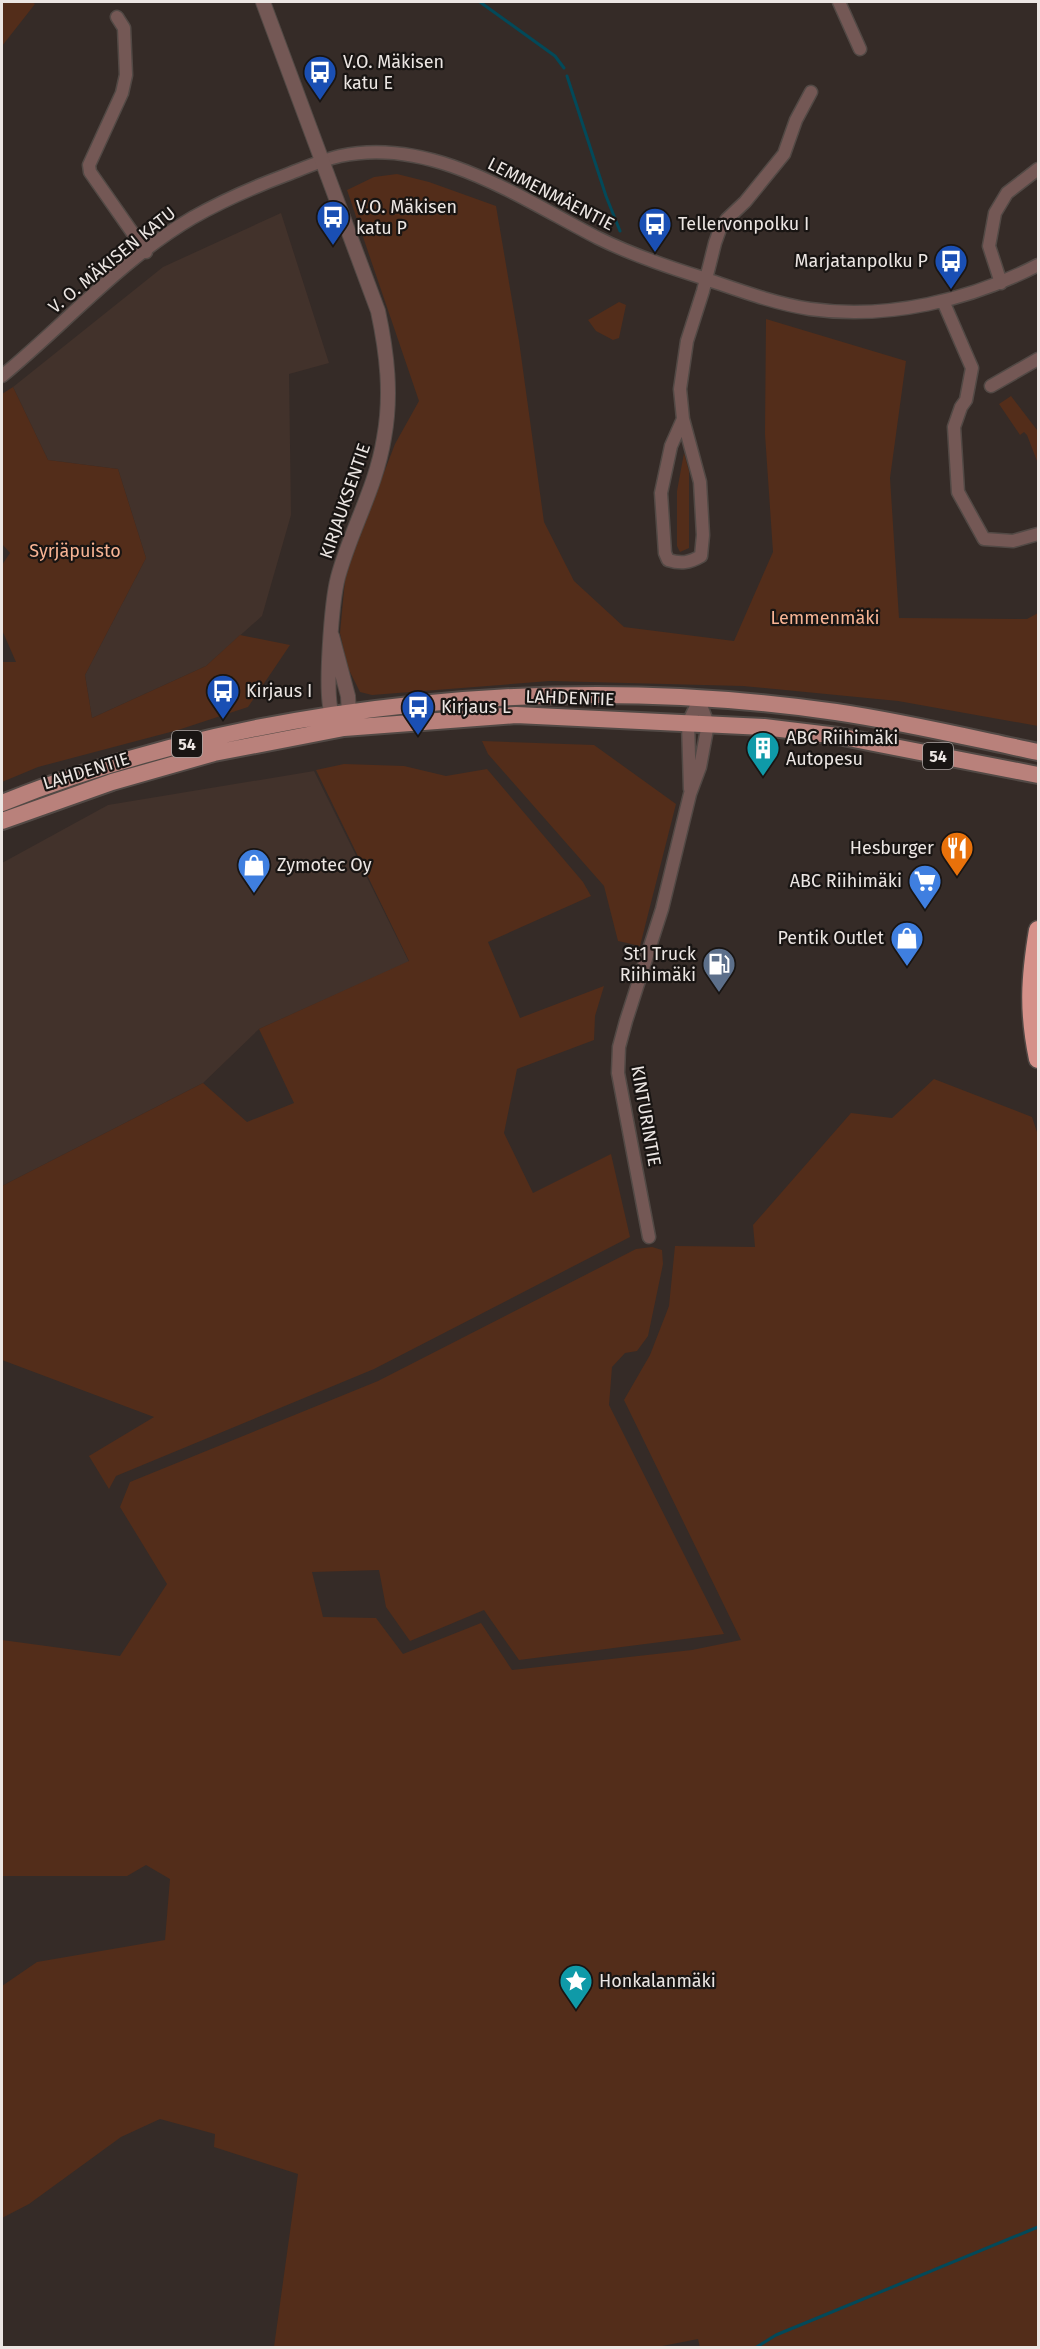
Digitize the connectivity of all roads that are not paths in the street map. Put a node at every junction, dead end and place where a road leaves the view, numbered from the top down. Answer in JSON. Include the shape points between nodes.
{"nodes":[{"id":1,"x":263,"y":2,"type":"edge"},
{"id":2,"x":839,"y":2,"type":"edge"},
{"id":3,"x":117,"y":17,"type":"dead end"},
{"id":4,"x":860,"y":49,"type":"dead end"},
{"id":5,"x":811,"y":92,"type":"dead end"},
{"id":6,"x":322,"y":161,"type":"junction"},
{"id":7,"x":1038,"y":170,"type":"edge"},
{"id":8,"x":146,"y":252,"type":"junction"},
{"id":9,"x":1038,"y":265,"type":"edge"},
{"id":10,"x":706,"y":280,"type":"junction"},
{"id":11,"x":1001,"y":283,"type":"junction"},
{"id":12,"x":944,"y":301,"type":"junction"},
{"id":13,"x":1038,"y":359,"type":"edge"},
{"id":14,"x":2,"y":376,"type":"edge"},
{"id":15,"x":991,"y":386,"type":"dead end"},
{"id":16,"x":683,"y":419,"type":"junction"},
{"id":17,"x":1038,"y":534,"type":"edge"},
{"id":18,"x":332,"y":636,"type":"junction"},
{"id":19,"x":699,"y":700,"type":"junction"},
{"id":20,"x":332,"y":715,"type":"junction"},
{"id":21,"x":347,"y":720,"type":"junction"},
{"id":22,"x":688,"y":723,"type":"junction"},
{"id":23,"x":708,"y":724,"type":"junction"},
{"id":24,"x":1038,"y":752,"type":"edge"},
{"id":25,"x":1038,"y":775,"type":"edge"},
{"id":26,"x":690,"y":794,"type":"junction"},
{"id":27,"x":2,"y":803,"type":"edge"},
{"id":28,"x":2,"y":821,"type":"edge"},
{"id":29,"x":1038,"y":930,"type":"edge"},
{"id":30,"x":1038,"y":1059,"type":"edge"},
{"id":31,"x":649,"y":1237,"type":"dead end"}],
"edges":[{"from":1,"to":6,"type":"street","name":"KIRJAUKSENTIE"},
{"from":2,"to":4,"type":"street"},
{"from":3,"to":8,"type":"street","via":[[124,28],[126,75],[122,93],[89,165]]},
{"from":5,"to":10,"type":"street","via":[[784,154],[720,229]]},
{"from":6,"to":8,"type":"street","name":"V. O. MÄKISEN KATU","via":[[252,188],[192,218]]},
{"from":6,"to":10,"type":"street","name":"LEMMENMÄENTIE","via":[[381,151],[433,161],[504,187],[611,244]]},
{"from":6,"to":18,"type":"street","name":"KIRJAUKSENTIE","via":[[378,311],[388,378],[384,440],[368,502],[338,580]]},
{"from":7,"to":11,"type":"street","via":[[1007,193],[995,213],[989,246]]},
{"from":8,"to":14,"type":"street","name":"V. O. MÄKISEN KATU"},
{"from":9,"to":11,"type":"street","name":"LEMMENMÄENTIE"},
{"from":10,"to":12,"type":"street","name":"LEMMENMÄENTIE","via":[[776,302],[839,312]]},
{"from":10,"to":16,"type":"street","via":[[682,367]]},
{"from":11,"to":12,"type":"street","name":"LEMMENMÄENTIE"},
{"from":12,"to":17,"type":"street","via":[[972,368],[966,400],[954,427],[957,492],[984,539],[1012,541]]},
{"from":13,"to":15,"type":"street"},
{"from":16,"to":16,"type":"street","via":[[671,446],[661,492],[665,553],[668,560],[677,563],[701,556],[703,535],[700,482]]},
{"from":18,"to":20,"type":"street","name":"KIRJAUKSENTIE"},
{"from":18,"to":21,"type":"street","name":"KIRJAUKSENTIE","via":[[348,696]]},
{"from":19,"to":21,"type":"main road","name":"LAHDENTIE","number":"54","via":[[606,696],[457,700]]},
{"from":19,"to":22,"type":"street","name":"KINTURINTIE"},
{"from":19,"to":23,"type":"street"},
{"from":19,"to":24,"type":"main road","name":"LAHDENTIE","number":"54","via":[[879,719]]},
{"from":20,"to":21,"type":"main road","name":"LAHDENTIE","number":"54"},
{"from":20,"to":27,"type":"main road","name":"LAHDENTIE","number":"54","via":[[164,749]]},
{"from":21,"to":22,"type":"main road","name":"LAHDENTIE","number":"54","via":[[516,715]]},
{"from":21,"to":28,"type":"main road","name":"LAHDENTIE","number":"54","via":[[112,782]]},
{"from":22,"to":23,"type":"main road","name":"LAHDENTIE","number":"54"},
{"from":22,"to":26,"type":"street","name":"KINTURINTIE"},
{"from":23,"to":25,"type":"main road","name":"LAHDENTIE","number":"54","via":[[764,726],[838,736]]},
{"from":23,"to":26,"type":"street","name":"KINTURINTIE","via":[[700,768]]},
{"from":26,"to":31,"type":"street","name":"KINTURINTIE","via":[[665,897],[619,1047],[618,1074]]},
{"from":29,"to":30,"type":"highway","via":[[1030,993]]}]}
